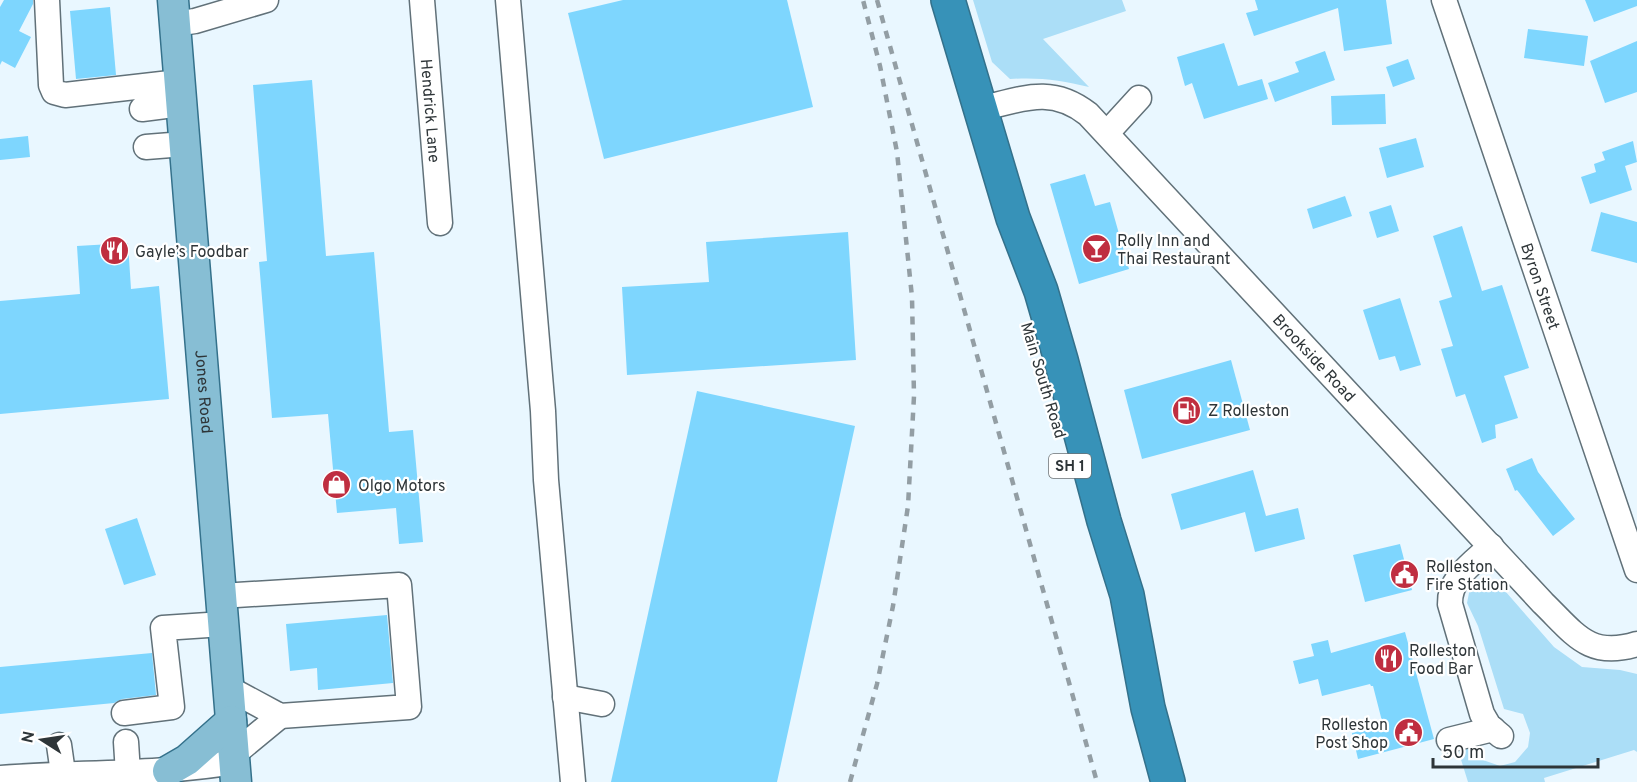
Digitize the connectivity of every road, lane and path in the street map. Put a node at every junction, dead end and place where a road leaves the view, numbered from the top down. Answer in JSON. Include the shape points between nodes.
{"nodes":[{"id":1,"x":47,"y":0,"type":"edge"},
{"id":2,"x":266,"y":0,"type":"edge"},
{"id":3,"x":422,"y":0,"type":"edge"},
{"id":4,"x":508,"y":0,"type":"edge"},
{"id":5,"x":948,"y":0,"type":"edge"},
{"id":6,"x":1444,"y":0,"type":"edge"},
{"id":7,"x":173,"y":12,"type":"edge"},
{"id":8,"x":180,"y":93,"type":"junction"},
{"id":9,"x":1139,"y":98,"type":"dead end"},
{"id":10,"x":142,"y":109,"type":"dead end"},
{"id":11,"x":980,"y":110,"type":"junction"},
{"id":12,"x":1107,"y":133,"type":"junction"},
{"id":13,"x":184,"y":144,"type":"junction"},
{"id":14,"x":146,"y":147,"type":"dead end"},
{"id":15,"x":440,"y":223,"type":"dead end"},
{"id":16,"x":1491,"y":546,"type":"junction"},
{"id":17,"x":1637,"y":570,"type":"edge"},
{"id":18,"x":222,"y":610,"type":"junction"},
{"id":19,"x":1637,"y":644,"type":"edge"},
{"id":20,"x":228,"y":688,"type":"junction"},
{"id":21,"x":566,"y":697,"type":"junction"},
{"id":22,"x":602,"y":704,"type":"dead end"},
{"id":23,"x":124,"y":713,"type":"dead end"},
{"id":24,"x":280,"y":716,"type":"junction"},
{"id":25,"x":231,"y":722,"type":"junction"},
{"id":26,"x":1449,"y":740,"type":"dead end"},
{"id":27,"x":126,"y":742,"type":"dead end"},
{"id":28,"x":59,"y":745,"type":"dead end"},
{"id":29,"x":235,"y":766,"type":"edge"},
{"id":30,"x":168,"y":771,"type":"junction"},
{"id":31,"x":63,"y":773,"type":"junction"},
{"id":32,"x":128,"y":773,"type":"junction"},
{"id":33,"x":0,"y":778,"type":"edge"},
{"id":34,"x":573,"y":782,"type":"edge"},
{"id":35,"x":1168,"y":782,"type":"edge"}],
"edges":[{"from":1,"to":8,"type":"street","via":[[54,92]]},
{"from":2,"to":7,"type":"street","via":[[195,21]]},
{"from":3,"to":15,"type":"street","name":"Hendrick Lane"},
{"from":4,"to":21,"type":"street"},
{"from":5,"to":11,"type":"highway","name":"Main South Road","number":"SH 1"},
{"from":6,"to":17,"type":"street","name":"Byron Street"},
{"from":7,"to":8,"type":"main road","name":"Jones Road"},
{"from":8,"to":10,"type":"street"},
{"from":8,"to":13,"type":"main road","name":"Jones Road"},
{"from":9,"to":12,"type":"street"},
{"from":11,"to":12,"type":"street","name":"Brookside Road","via":[[1034,96],[1053,96],[1079,106]]},
{"from":11,"to":35,"type":"highway","name":"Main South Road","number":"SH 1","via":[[1013,218],[1041,291],[1127,595],[1148,708]]},
{"from":12,"to":16,"type":"street","name":"Brookside Road"},
{"from":13,"to":14,"type":"street"},
{"from":13,"to":18,"type":"main road","name":"Jones Road"},
{"from":16,"to":19,"type":"street","name":"Brookside Road","via":[[1585,642],[1607,650]]},
{"from":16,"to":26,"type":"street","via":[[1455,580],[1450,604],[1482,714],[1497,733]]},
{"from":18,"to":20,"type":"main road","name":"Jones Road"},
{"from":18,"to":23,"type":"street","via":[[163,628],[172,707]]},
{"from":18,"to":24,"type":"street","via":[[399,585],[409,708]]},
{"from":20,"to":24,"type":"street"},
{"from":20,"to":25,"type":"main road","name":"Jones Road"},
{"from":21,"to":22,"type":"street"},
{"from":21,"to":34,"type":"street"},
{"from":24,"to":29,"type":"street"},
{"from":25,"to":29,"type":"main road","name":"Jones Road"},
{"from":25,"to":30,"type":"main road"},
{"from":27,"to":32,"type":"street"},
{"from":28,"to":31,"type":"street"},
{"from":29,"to":30,"type":"street"},
{"from":30,"to":32,"type":"street"},
{"from":31,"to":32,"type":"street"},
{"from":31,"to":33,"type":"street"}]}
